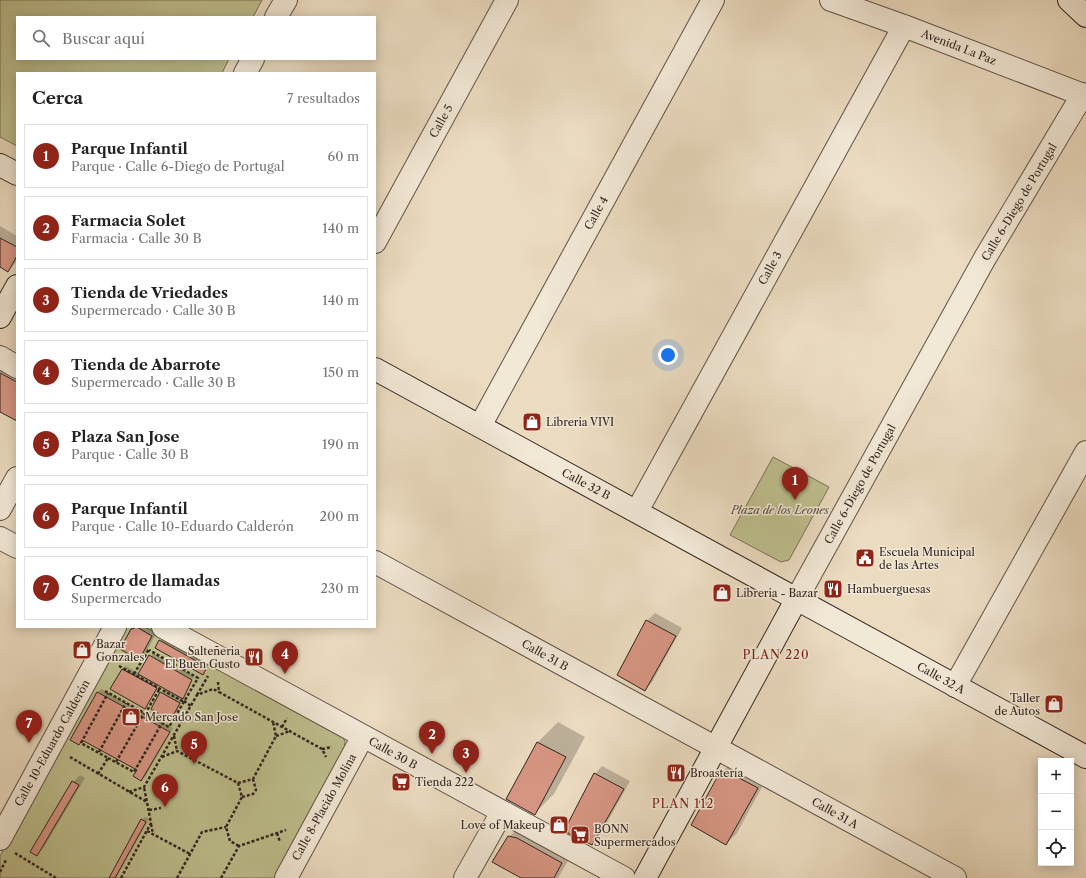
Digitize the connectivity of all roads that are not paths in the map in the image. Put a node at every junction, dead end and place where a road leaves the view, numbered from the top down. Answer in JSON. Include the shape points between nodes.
{"nodes":[{"id":1,"x":286,"y":0,"type":"edge"},
{"id":2,"x":507,"y":0,"type":"edge"},
{"id":3,"x":714,"y":0,"type":"edge"},
{"id":4,"x":831,"y":0,"type":"edge"},
{"id":5,"x":1069,"y":0,"type":"edge"},
{"id":6,"x":277,"y":16,"type":"edge"},
{"id":7,"x":1086,"y":16,"type":"edge"},
{"id":8,"x":904,"y":26,"type":"junction"},
{"id":9,"x":252,"y":60,"type":"edge"},
{"id":10,"x":246,"y":72,"type":"edge"},
{"id":11,"x":1085,"y":95,"type":"edge"},
{"id":12,"x":0,"y":165,"type":"edge"},
{"id":13,"x":16,"y":173,"type":"edge"},
{"id":14,"x":376,"y":240,"type":"edge"},
{"id":15,"x":16,"y":288,"type":"edge"},
{"id":16,"x":0,"y":316,"type":"edge"},
{"id":17,"x":0,"y":357,"type":"edge"},
{"id":18,"x":16,"y":365,"type":"edge"},
{"id":19,"x":376,"y":370,"type":"edge"},
{"id":20,"x":480,"y":426,"type":"junction"},
{"id":21,"x":1086,"y":452,"type":"edge"},
{"id":22,"x":16,"y":480,"type":"edge"},
{"id":23,"x":0,"y":509,"type":"edge"},
{"id":24,"x":637,"y":511,"type":"junction"},
{"id":25,"x":0,"y":538,"type":"edge"},
{"id":26,"x":16,"y":546,"type":"edge"},
{"id":27,"x":376,"y":563,"type":"edge"},
{"id":28,"x":796,"y":600,"type":"junction"},
{"id":29,"x":114,"y":628,"type":"edge"},
{"id":30,"x":158,"y":635,"type":"edge"},
{"id":31,"x":956,"y":686,"type":"junction"},
{"id":32,"x":363,"y":736,"type":"junction"},
{"id":33,"x":716,"y":748,"type":"junction"},
{"id":34,"x":1086,"y":757,"type":"edge"},
{"id":35,"x":502,"y":812,"type":"junction"},
{"id":36,"x":6,"y":845,"type":"edge"},
{"id":37,"x":286,"y":878,"type":"edge"},
{"id":38,"x":465,"y":878,"type":"edge"},
{"id":39,"x":624,"y":878,"type":"edge"},
{"id":40,"x":645,"y":878,"type":"edge"},
{"id":41,"x":955,"y":878,"type":"edge"}],
"edges":[{"from":1,"to":6,"type":"street"},
{"from":2,"to":14,"type":"street","name":"Calle 5"},
{"from":3,"to":20,"type":"street","name":"Calle 4"},
{"from":4,"to":8,"type":"street","name":"Avenida La Paz"},
{"from":5,"to":7,"type":"street"},
{"from":8,"to":11,"type":"street","name":"Avenida La Paz"},
{"from":8,"to":24,"type":"street","name":"Calle 3"},
{"from":9,"to":10,"type":"street"},
{"from":11,"to":28,"type":"street","name":"Calle 6-Diego de Portugal","via":[[985,258]]},
{"from":12,"to":13,"type":"street"},
{"from":15,"to":16,"type":"street"},
{"from":17,"to":18,"type":"street"},
{"from":19,"to":20,"type":"street","name":"Calle 32 B"},
{"from":20,"to":24,"type":"street","name":"Calle 32 B"},
{"from":21,"to":31,"type":"street"},
{"from":22,"to":23,"type":"street"},
{"from":24,"to":28,"type":"street","name":"Calle 32 B"},
{"from":25,"to":26,"type":"street"},
{"from":27,"to":33,"type":"street","name":"Calle 31 B"},
{"from":28,"to":31,"type":"street","name":"Calle 32 A"},
{"from":28,"to":33,"type":"street","name":"Calle 6-Diego de Portugal"},
{"from":29,"to":36,"type":"street","name":"Calle 10-Eduardo Calderón"},
{"from":30,"to":32,"type":"street","name":"Calle 30 B"},
{"from":31,"to":34,"type":"street","name":"Calle 32 A"},
{"from":32,"to":35,"type":"street","name":"Calle 30 B"},
{"from":32,"to":37,"type":"street","name":"Calle 8-Placido Molina"},
{"from":33,"to":40,"type":"street","name":"Calle 6-Diego de Portugal"},
{"from":33,"to":41,"type":"street","name":"Calle 31 A"},
{"from":35,"to":38,"type":"street"},
{"from":35,"to":39,"type":"street","name":"Calle 30 B"}]}
